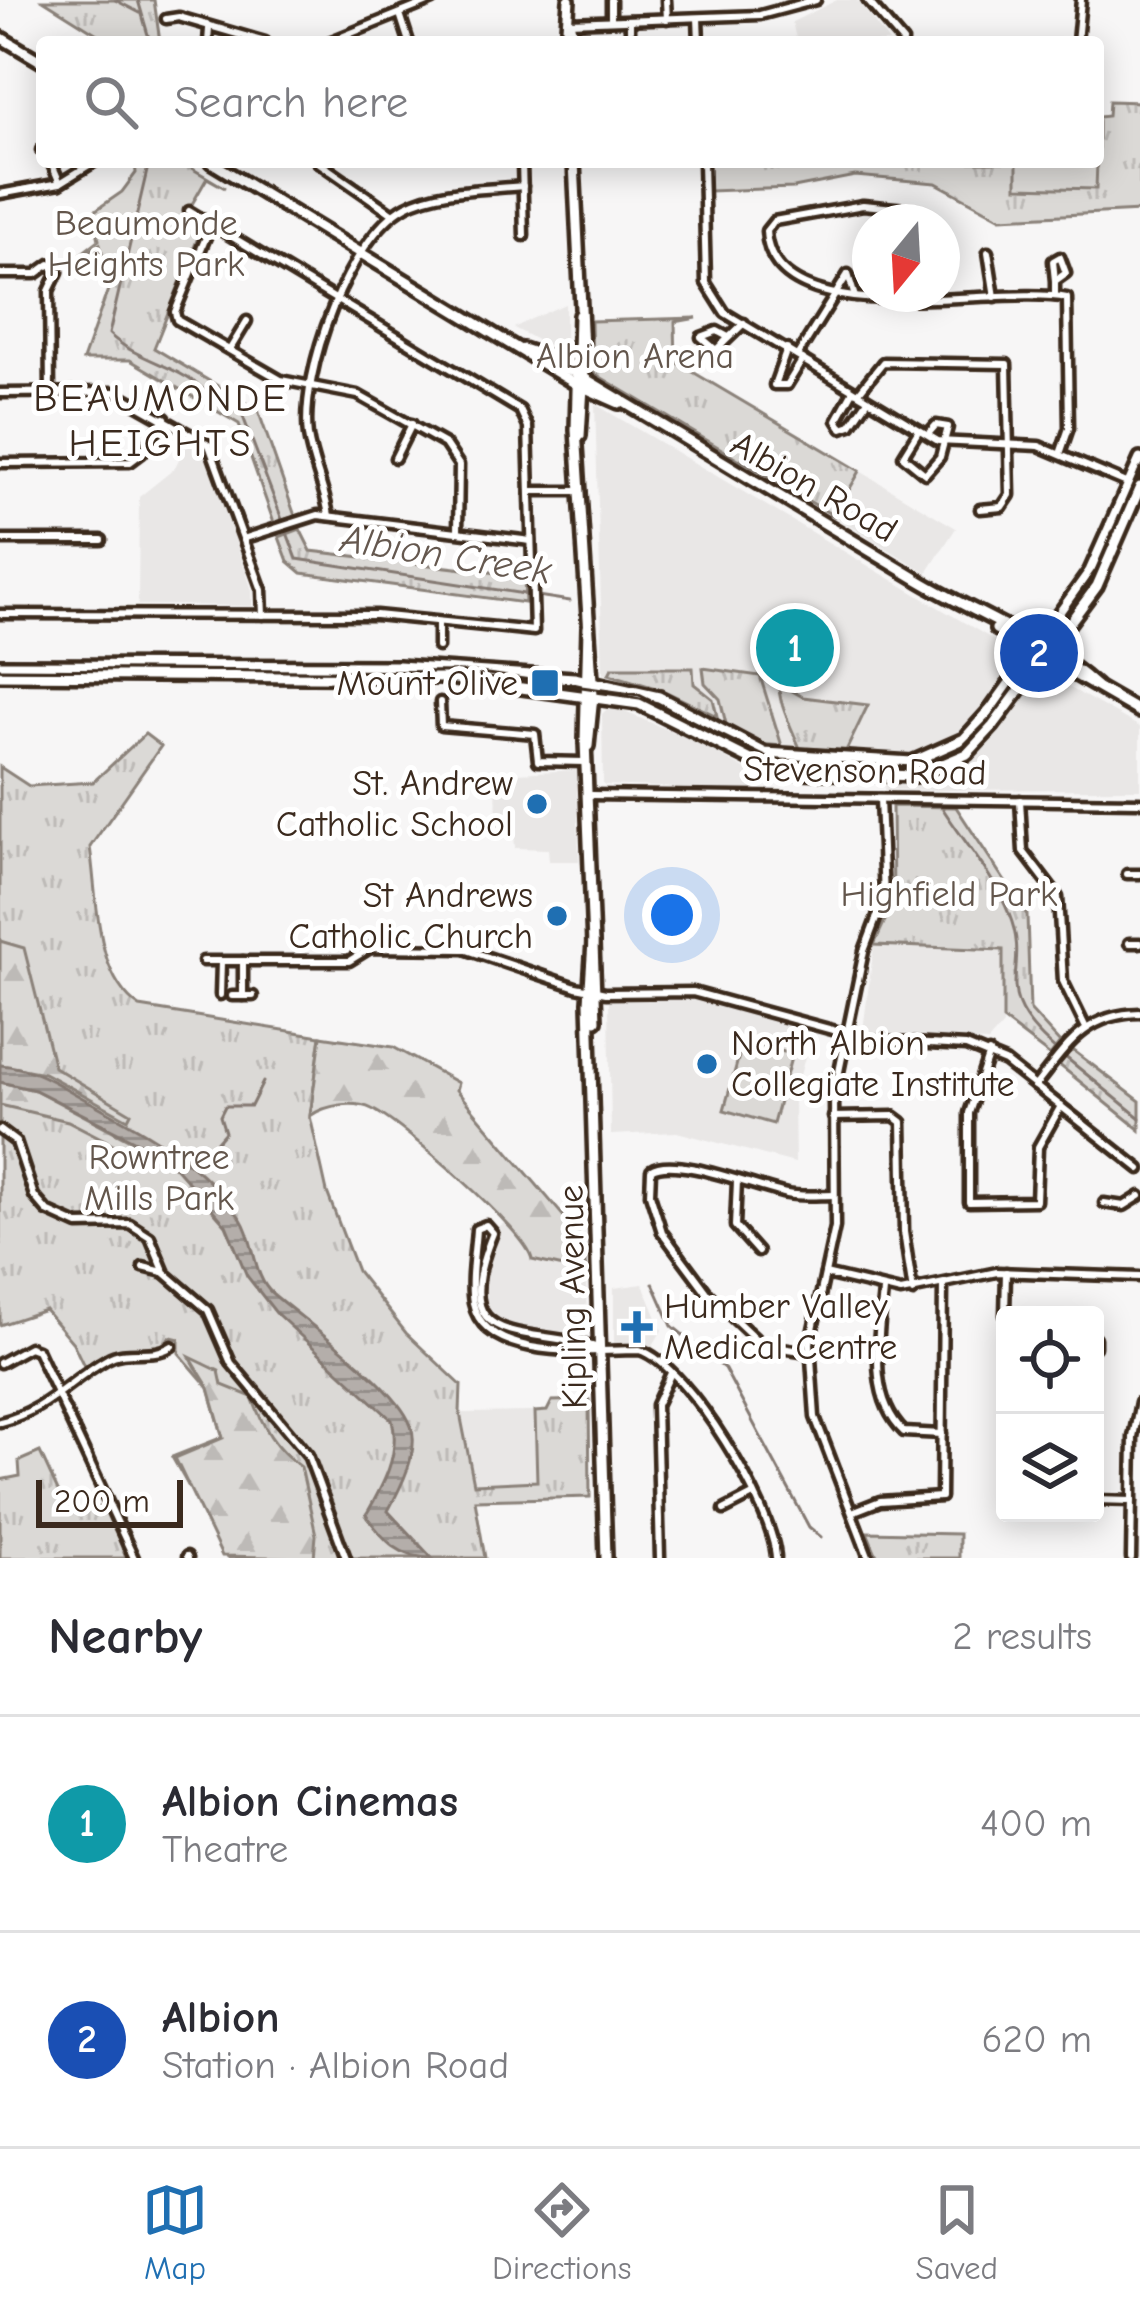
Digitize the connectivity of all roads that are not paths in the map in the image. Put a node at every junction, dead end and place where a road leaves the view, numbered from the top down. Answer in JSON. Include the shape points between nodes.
{"nodes":[{"id":1,"x":433,"y":0,"type":"edge"},
{"id":2,"x":569,"y":0,"type":"edge"},
{"id":3,"x":611,"y":0,"type":"edge"},
{"id":4,"x":667,"y":0,"type":"edge"},
{"id":5,"x":815,"y":0,"type":"edge"},
{"id":6,"x":867,"y":0,"type":"edge"},
{"id":7,"x":1082,"y":0,"type":"edge"},
{"id":8,"x":400,"y":17,"type":"junction"},
{"id":9,"x":698,"y":18,"type":"junction"},
{"id":10,"x":667,"y":19,"type":"junction"},
{"id":11,"x":166,"y":20,"type":"dead end"},
{"id":12,"x":629,"y":20,"type":"junction"},
{"id":13,"x":610,"y":21,"type":"junction"},
{"id":14,"x":569,"y":22,"type":"junction"},
{"id":15,"x":209,"y":28,"type":"junction"},
{"id":16,"x":208,"y":36,"type":"edge"},
{"id":17,"x":242,"y":36,"type":"edge"},
{"id":18,"x":354,"y":36,"type":"edge"},
{"id":19,"x":407,"y":36,"type":"edge"},
{"id":20,"x":570,"y":36,"type":"edge"},
{"id":21,"x":630,"y":36,"type":"edge"},
{"id":22,"x":699,"y":36,"type":"edge"},
{"id":23,"x":898,"y":36,"type":"edge"},
{"id":24,"x":1078,"y":36,"type":"edge"},
{"id":25,"x":0,"y":38,"type":"edge"},
{"id":26,"x":36,"y":59,"type":"edge"},
{"id":27,"x":53,"y":168,"type":"edge"},
{"id":28,"x":84,"y":168,"type":"edge"},
{"id":29,"x":222,"y":168,"type":"edge"},
{"id":30,"x":327,"y":168,"type":"edge"},
{"id":31,"x":522,"y":168,"type":"edge"},
{"id":32,"x":574,"y":168,"type":"edge"},
{"id":33,"x":703,"y":168,"type":"edge"},
{"id":34,"x":60,"y":183,"type":"junction"},
{"id":35,"x":523,"y":186,"type":"junction"},
{"id":36,"x":0,"y":194,"type":"edge"},
{"id":37,"x":852,"y":208,"type":"edge"},
{"id":38,"x":189,"y":211,"type":"dead end"},
{"id":39,"x":393,"y":214,"type":"junction"},
{"id":40,"x":211,"y":225,"type":"junction"},
{"id":41,"x":524,"y":236,"type":"dead end"},
{"id":42,"x":988,"y":251,"type":"dead end"},
{"id":43,"x":365,"y":252,"type":"junction"},
{"id":44,"x":0,"y":274,"type":"edge"},
{"id":45,"x":36,"y":274,"type":"junction"},
{"id":46,"x":1055,"y":281,"type":"dead end"},
{"id":47,"x":50,"y":285,"type":"junction"},
{"id":48,"x":852,"y":287,"type":"edge"},
{"id":49,"x":960,"y":296,"type":"edge"},
{"id":50,"x":1055,"y":296,"type":"junction"},
{"id":51,"x":830,"y":297,"type":"junction"},
{"id":52,"x":852,"y":297,"type":"edge"},
{"id":53,"x":995,"y":297,"type":"junction"},
{"id":54,"x":337,"y":298,"type":"junction"},
{"id":55,"x":579,"y":315,"type":"junction"},
{"id":56,"x":247,"y":321,"type":"dead end"},
{"id":57,"x":743,"y":322,"type":"junction"},
{"id":58,"x":728,"y":337,"type":"dead end"},
{"id":59,"x":523,"y":349,"type":"junction"},
{"id":60,"x":576,"y":349,"type":"junction"},
{"id":61,"x":787,"y":349,"type":"junction"},
{"id":62,"x":230,"y":350,"type":"junction"},
{"id":63,"x":800,"y":357,"type":"junction"},
{"id":64,"x":550,"y":358,"type":"junction"},
{"id":65,"x":580,"y":381,"type":"junction"},
{"id":66,"x":313,"y":387,"type":"junction"},
{"id":67,"x":0,"y":393,"type":"edge"},
{"id":68,"x":50,"y":393,"type":"junction"},
{"id":69,"x":855,"y":393,"type":"junction"},
{"id":70,"x":868,"y":400,"type":"junction"},
{"id":71,"x":614,"y":402,"type":"junction"},
{"id":72,"x":584,"y":417,"type":"junction"},
{"id":73,"x":165,"y":418,"type":"junction"},
{"id":74,"x":412,"y":424,"type":"junction"},
{"id":75,"x":923,"y":433,"type":"junction"},
{"id":76,"x":580,"y":436,"type":"junction"},
{"id":77,"x":946,"y":444,"type":"junction"},
{"id":78,"x":1009,"y":446,"type":"junction"},
{"id":79,"x":1060,"y":454,"type":"junction"},
{"id":80,"x":395,"y":458,"type":"dead end"},
{"id":81,"x":1140,"y":459,"type":"edge"},
{"id":82,"x":0,"y":463,"type":"edge"},
{"id":83,"x":1135,"y":485,"type":"edge"},
{"id":84,"x":530,"y":491,"type":"junction"},
{"id":85,"x":583,"y":491,"type":"junction"},
{"id":86,"x":980,"y":509,"type":"dead end"},
{"id":87,"x":329,"y":516,"type":"junction"},
{"id":88,"x":458,"y":531,"type":"junction"},
{"id":89,"x":245,"y":538,"type":"junction"},
{"id":90,"x":0,"y":540,"type":"edge"},
{"id":91,"x":102,"y":540,"type":"dead end"},
{"id":92,"x":531,"y":541,"type":"junction"},
{"id":93,"x":0,"y":614,"type":"edge"},
{"id":94,"x":263,"y":615,"type":"junction"},
{"id":95,"x":438,"y":623,"type":"junction"},
{"id":96,"x":438,"y":647,"type":"dead end"},
{"id":97,"x":1034,"y":648,"type":"junction"},
{"id":98,"x":1047,"y":656,"type":"junction"},
{"id":99,"x":0,"y":665,"type":"edge"},
{"id":100,"x":0,"y":675,"type":"edge"},
{"id":101,"x":588,"y":680,"type":"junction"},
{"id":102,"x":588,"y":696,"type":"junction"},
{"id":103,"x":440,"y":702,"type":"dead end"},
{"id":104,"x":1140,"y":712,"type":"edge"},
{"id":105,"x":589,"y":762,"type":"junction"},
{"id":106,"x":590,"y":795,"type":"junction"},
{"id":107,"x":880,"y":799,"type":"junction"},
{"id":108,"x":1020,"y":800,"type":"junction"},
{"id":109,"x":1140,"y":802,"type":"edge"},
{"id":110,"x":1126,"y":874,"type":"dead end"},
{"id":111,"x":1140,"y":874,"type":"edge"},
{"id":112,"x":1129,"y":943,"type":"dead end"},
{"id":113,"x":1140,"y":943,"type":"edge"},
{"id":114,"x":202,"y":961,"type":"dead end"},
{"id":115,"x":221,"y":961,"type":"junction"},
{"id":116,"x":243,"y":961,"type":"junction"},
{"id":117,"x":590,"y":990,"type":"junction"},
{"id":118,"x":220,"y":995,"type":"dead end"},
{"id":119,"x":232,"y":996,"type":"dead end"},
{"id":120,"x":242,"y":996,"type":"junction"},
{"id":121,"x":253,"y":996,"type":"dead end"},
{"id":122,"x":1140,"y":1012,"type":"edge"},
{"id":123,"x":1085,"y":1026,"type":"junction"},
{"id":124,"x":850,"y":1034,"type":"junction"},
{"id":125,"x":989,"y":1053,"type":"junction"},
{"id":126,"x":1035,"y":1086,"type":"junction"},
{"id":127,"x":1061,"y":1106,"type":"junction"},
{"id":128,"x":833,"y":1118,"type":"junction"},
{"id":129,"x":0,"y":1130,"type":"edge"},
{"id":130,"x":1140,"y":1168,"type":"edge"},
{"id":131,"x":737,"y":1181,"type":"junction"},
{"id":132,"x":834,"y":1195,"type":"junction"},
{"id":133,"x":1140,"y":1196,"type":"edge"},
{"id":134,"x":1104,"y":1203,"type":"dead end"},
{"id":135,"x":758,"y":1252,"type":"dead end"},
{"id":136,"x":143,"y":1268,"type":"dead end"},
{"id":137,"x":1006,"y":1272,"type":"junction"},
{"id":138,"x":165,"y":1273,"type":"junction"},
{"id":139,"x":825,"y":1274,"type":"junction"},
{"id":140,"x":1140,"y":1277,"type":"edge"},
{"id":141,"x":943,"y":1285,"type":"junction"},
{"id":142,"x":883,"y":1291,"type":"junction"},
{"id":143,"x":913,"y":1292,"type":"junction"},
{"id":144,"x":1005,"y":1306,"type":"edge"},
{"id":145,"x":535,"y":1344,"type":"junction"},
{"id":146,"x":172,"y":1346,"type":"dead end"},
{"id":147,"x":601,"y":1349,"type":"junction"},
{"id":148,"x":810,"y":1352,"type":"junction"},
{"id":149,"x":0,"y":1363,"type":"edge"},
{"id":150,"x":671,"y":1373,"type":"junction"},
{"id":151,"x":59,"y":1397,"type":"junction"},
{"id":152,"x":1140,"y":1402,"type":"edge"},
{"id":153,"x":0,"y":1422,"type":"edge"},
{"id":154,"x":942,"y":1434,"type":"junction"},
{"id":155,"x":753,"y":1496,"type":"junction"},
{"id":156,"x":1104,"y":1500,"type":"edge"},
{"id":157,"x":1132,"y":1501,"type":"junction"},
{"id":158,"x":724,"y":1510,"type":"dead end"},
{"id":159,"x":852,"y":1512,"type":"junction"},
{"id":160,"x":134,"y":1558,"type":"edge"},
{"id":161,"x":346,"y":1558,"type":"edge"},
{"id":162,"x":606,"y":1558,"type":"edge"},
{"id":163,"x":661,"y":1558,"type":"edge"},
{"id":164,"x":776,"y":1558,"type":"edge"},
{"id":165,"x":869,"y":1558,"type":"edge"},
{"id":166,"x":1131,"y":1558,"type":"edge"}],
"edges":[{"from":1,"to":8,"type":"street"},
{"from":2,"to":14,"type":"main road"},
{"from":3,"to":13,"type":"street"},
{"from":4,"to":10,"type":"street"},
{"from":5,"to":9,"type":"street","via":[[760,15]]},
{"from":6,"to":23,"type":"street"},
{"from":7,"to":24,"type":"street"},
{"from":8,"to":18,"type":"street"},
{"from":8,"to":19,"type":"street"},
{"from":9,"to":10,"type":"street"},
{"from":9,"to":22,"type":"street"},
{"from":10,"to":12,"type":"street"},
{"from":11,"to":15,"type":"street"},
{"from":12,"to":13,"type":"street"},
{"from":12,"to":21,"type":"street"},
{"from":13,"to":14,"type":"street"},
{"from":14,"to":20,"type":"main road"},
{"from":15,"to":16,"type":"street"},
{"from":15,"to":17,"type":"street"},
{"from":25,"to":26,"type":"main road"},
{"from":27,"to":34,"type":"street"},
{"from":28,"to":34,"type":"street"},
{"from":29,"to":43,"type":"main road","name":"Albion Road"},
{"from":30,"to":39,"type":"street"},
{"from":31,"to":35,"type":"street"},
{"from":32,"to":55,"type":"main road","name":"Kipling Avenue"},
{"from":33,"to":57,"type":"street","via":[[706,283],[719,308]]},
{"from":34,"to":36,"type":"street"},
{"from":35,"to":39,"type":"street","via":[[435,196]]},
{"from":35,"to":41,"type":"street"},
{"from":37,"to":51,"type":"street","via":[[770,223],[766,238],[775,267]]},
{"from":38,"to":40,"type":"street"},
{"from":39,"to":43,"type":"street"},
{"from":40,"to":54,"type":"street"},
{"from":40,"to":62,"type":"street","via":[[176,318]]},
{"from":42,"to":53,"type":"street"},
{"from":43,"to":54,"type":"street"},
{"from":43,"to":59,"type":"main road","name":"Albion Road"},
{"from":44,"to":45,"type":"street"},
{"from":45,"to":47,"type":"street"},
{"from":45,"to":47,"type":"street","via":[[55,267]]},
{"from":46,"to":50,"type":"street"},
{"from":47,"to":68,"type":"street"},
{"from":48,"to":51,"type":"street","via":[[848,274]]},
{"from":49,"to":53,"type":"street"},
{"from":50,"to":53,"type":"street"},
{"from":50,"to":79,"type":"street","via":[[1067,298],[1069,334],[1069,428]]},
{"from":51,"to":52,"type":"street"},
{"from":51,"to":63,"type":"street"},
{"from":54,"to":66,"type":"street"},
{"from":54,"to":84,"type":"street","via":[[520,410]]},
{"from":55,"to":60,"type":"main road","name":"Kipling Avenue"},
{"from":55,"to":65,"type":"main road","name":"Kipling Avenue"},
{"from":56,"to":62,"type":"street"},
{"from":57,"to":58,"type":"street"},
{"from":57,"to":61,"type":"street"},
{"from":59,"to":64,"type":"main road","name":"Albion Road"},
{"from":59,"to":65,"type":"main road","name":"Albion Road"},
{"from":60,"to":64,"type":"main road","via":[[566,360]]},
{"from":60,"to":65,"type":"main road","name":"Kipling Avenue"},
{"from":61,"to":63,"type":"street"},
{"from":61,"to":63,"type":"street","via":[[773,385],[787,386]]},
{"from":62,"to":66,"type":"street","via":[[275,377]]},
{"from":63,"to":69,"type":"street"},
{"from":64,"to":65,"type":"main road","name":"Albion Road"},
{"from":65,"to":71,"type":"main road","name":"Albion Road"},
{"from":65,"to":72,"type":"main road","name":"Kipling Avenue"},
{"from":65,"to":76,"type":"main road","name":"Kipling Avenue"},
{"from":66,"to":74,"type":"street","via":[[358,395]]},
{"from":66,"to":87,"type":"street","via":[[308,435]]},
{"from":67,"to":68,"type":"street"},
{"from":68,"to":73,"type":"street","via":[[115,392]]},
{"from":69,"to":70,"type":"street"},
{"from":69,"to":70,"type":"street","via":[[837,420],[842,428]]},
{"from":69,"to":78,"type":"street","via":[[883,362],[1003,363]]},
{"from":70,"to":75,"type":"street"},
{"from":71,"to":72,"type":"main road","via":[[591,402]]},
{"from":71,"to":97,"type":"main road","name":"Albion Road"},
{"from":72,"to":76,"type":"main road","name":"Kipling Avenue"},
{"from":73,"to":82,"type":"street","via":[[130,461]]},
{"from":73,"to":89,"type":"street","via":[[215,454]]},
{"from":74,"to":80,"type":"street"},
{"from":74,"to":88,"type":"street","via":[[457,455]]},
{"from":75,"to":77,"type":"street"},
{"from":75,"to":77,"type":"street","via":[[945,424]]},
{"from":75,"to":77,"type":"street","via":[[903,457],[921,473]]},
{"from":76,"to":85,"type":"main road","name":"Kipling Avenue"},
{"from":77,"to":78,"type":"street"},
{"from":78,"to":79,"type":"street"},
{"from":78,"to":86,"type":"street","via":[[1006,504]]},
{"from":79,"to":83,"type":"street"},
{"from":81,"to":83,"type":"main road"},
{"from":83,"to":97,"type":"main road","via":[[1097,558]]},
{"from":83,"to":98,"type":"main road","via":[[1105,572]]},
{"from":84,"to":85,"type":"street"},
{"from":84,"to":92,"type":"street"},
{"from":85,"to":101,"type":"main road","name":"Kipling Avenue"},
{"from":87,"to":88,"type":"street"},
{"from":87,"to":89,"type":"street"},
{"from":88,"to":92,"type":"street"},
{"from":89,"to":94,"type":"street"},
{"from":90,"to":91,"type":"street"},
{"from":92,"to":95,"type":"street","via":[[531,634]]},
{"from":93,"to":94,"type":"street"},
{"from":94,"to":95,"type":"street"},
{"from":95,"to":96,"type":"street"},
{"from":97,"to":98,"type":"main road","name":"Albion Road"},
{"from":97,"to":101,"type":"main road","via":[[964,739],[902,764],[765,753],[659,697]]},
{"from":98,"to":102,"type":"main road","via":[[967,754],[899,778],[773,771],[664,713]]},
{"from":98,"to":104,"type":"main road","name":"Albion Road"},
{"from":99,"to":101,"type":"main road","via":[[420,666]]},
{"from":100,"to":102,"type":"main road","via":[[430,677]]},
{"from":101,"to":102,"type":"main road","name":"Kipling Avenue"},
{"from":102,"to":105,"type":"main road","name":"Kipling Avenue"},
{"from":103,"to":105,"type":"street","via":[[441,726],[535,734],[538,761]]},
{"from":105,"to":106,"type":"main road","name":"Kipling Avenue"},
{"from":106,"to":107,"type":"street","name":"Stevenson Road"},
{"from":106,"to":117,"type":"main road","name":"Kipling Avenue"},
{"from":107,"to":108,"type":"street","name":"Stevenson Road"},
{"from":107,"to":124,"type":"street","via":[[884,898],[864,951]]},
{"from":108,"to":109,"type":"street","name":"Stevenson Road"},
{"from":108,"to":123,"type":"street","via":[[1024,851],[1058,897],[1063,981]]},
{"from":110,"to":111,"type":"street"},
{"from":112,"to":113,"type":"street"},
{"from":114,"to":115,"type":"street"},
{"from":115,"to":116,"type":"street"},
{"from":115,"to":118,"type":"street"},
{"from":116,"to":117,"type":"street","via":[[352,961],[370,948],[454,948]]},
{"from":116,"to":120,"type":"street"},
{"from":117,"to":124,"type":"street","via":[[693,992]]},
{"from":117,"to":147,"type":"main road","name":"Kipling Avenue"},
{"from":119,"to":120,"type":"street"},
{"from":120,"to":121,"type":"street"},
{"from":122,"to":123,"type":"street"},
{"from":123,"to":126,"type":"street"},
{"from":124,"to":125,"type":"street"},
{"from":124,"to":128,"type":"street"},
{"from":125,"to":126,"type":"street"},
{"from":125,"to":127,"type":"street","via":[[969,1113],[969,1202],[1036,1201],[1038,1147]]},
{"from":126,"to":127,"type":"street"},
{"from":127,"to":130,"type":"street"},
{"from":128,"to":132,"type":"street"},
{"from":128,"to":143,"type":"street","via":[[902,1122]]},
{"from":129,"to":138,"type":"street","via":[[16,1142],[47,1211],[78,1225],[139,1228]]},
{"from":131,"to":132,"type":"street","via":[[790,1195]]},
{"from":131,"to":135,"type":"street","via":[[735,1226]]},
{"from":131,"to":148,"type":"street","via":[[654,1165],[654,1214],[709,1294],[755,1340]]},
{"from":132,"to":139,"type":"street"},
{"from":133,"to":134,"type":"street","via":[[1124,1206]]},
{"from":136,"to":138,"type":"street"},
{"from":137,"to":140,"type":"street"},
{"from":137,"to":141,"type":"street"},
{"from":137,"to":144,"type":"street"},
{"from":138,"to":161,"type":"street","via":[[208,1310],[231,1363],[308,1455]]},
{"from":139,"to":142,"type":"street"},
{"from":139,"to":148,"type":"street"},
{"from":141,"to":143,"type":"street"},
{"from":141,"to":154,"type":"street"},
{"from":142,"to":143,"type":"street"},
{"from":142,"to":154,"type":"street","via":[[885,1403],[904,1432]]},
{"from":145,"to":145,"type":"street","via":[[500,1329],[480,1304],[493,1233],[481,1225],[474,1232],[473,1304],[497,1335]]},
{"from":145,"to":147,"type":"street"},
{"from":146,"to":151,"type":"street","via":[[113,1355]]},
{"from":147,"to":150,"type":"street","via":[[648,1352]]},
{"from":147,"to":162,"type":"main road","name":"Kipling Avenue"},
{"from":148,"to":159,"type":"street","via":[[815,1417]]},
{"from":149,"to":151,"type":"street","via":[[35,1348]]},
{"from":150,"to":155,"type":"street","via":[[700,1403]]},
{"from":150,"to":163,"type":"street","via":[[656,1405]]},
{"from":151,"to":153,"type":"street"},
{"from":151,"to":160,"type":"street"},
{"from":152,"to":157,"type":"street"},
{"from":154,"to":159,"type":"street","via":[[938,1500],[880,1501]]},
{"from":155,"to":158,"type":"street"},
{"from":155,"to":164,"type":"street","via":[[773,1530]]},
{"from":156,"to":157,"type":"street"},
{"from":157,"to":166,"type":"street"},
{"from":159,"to":165,"type":"street"}]}
